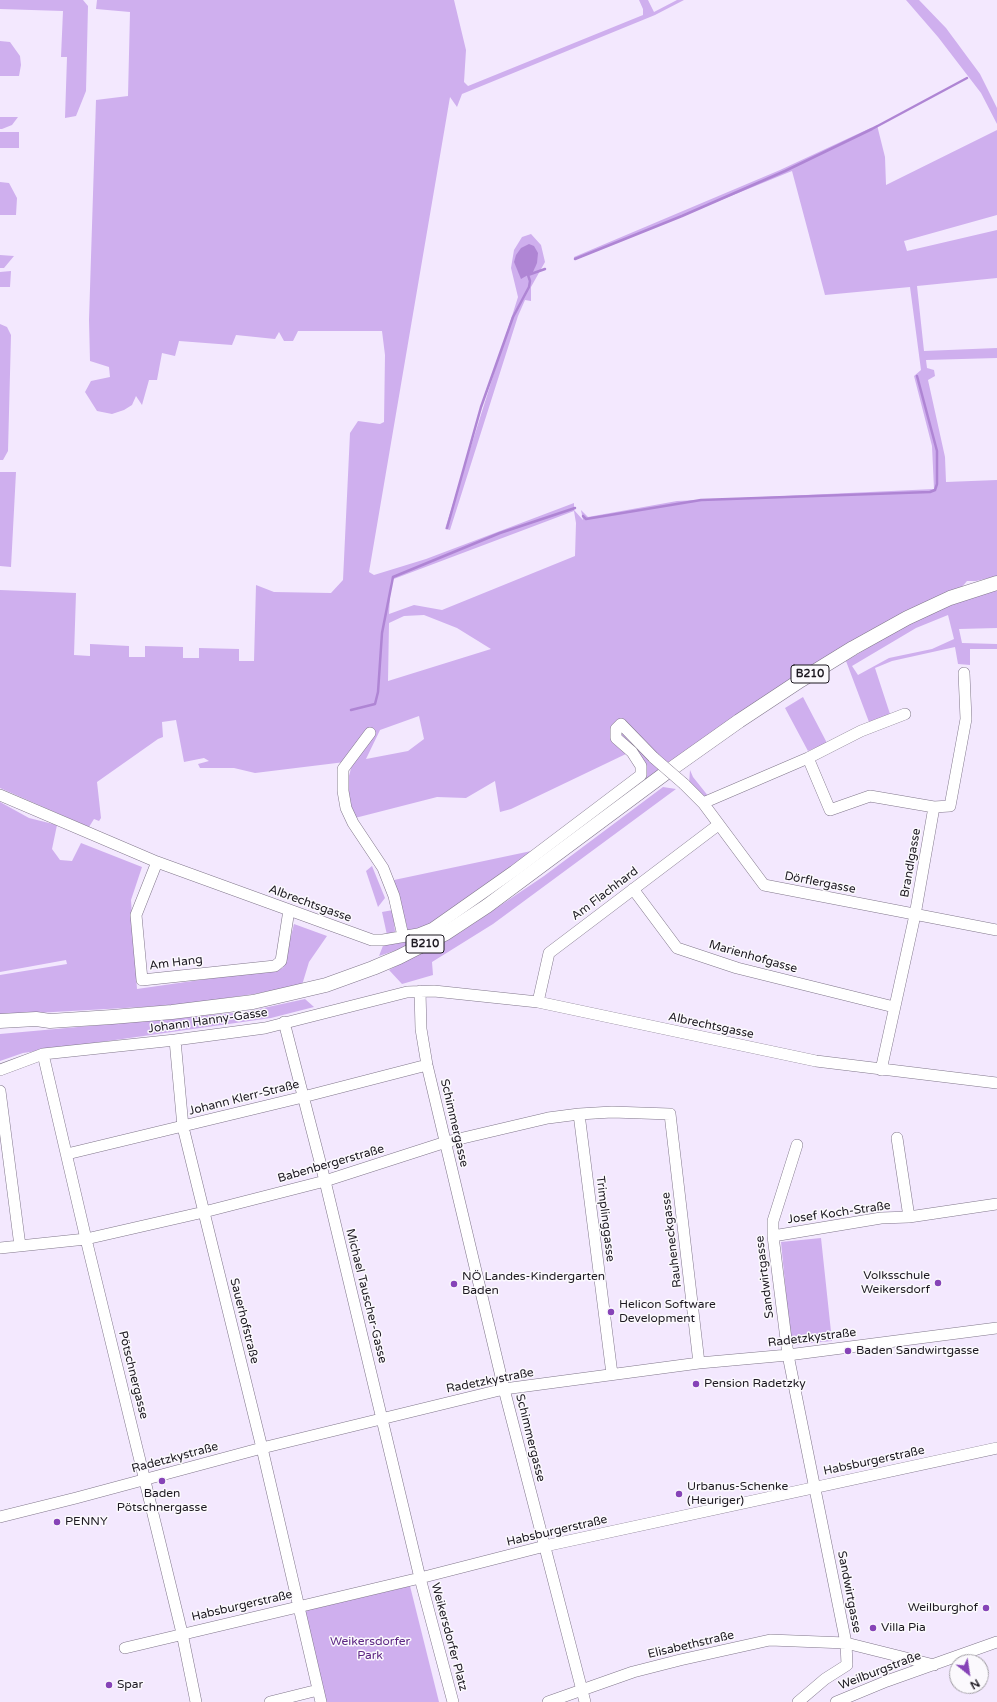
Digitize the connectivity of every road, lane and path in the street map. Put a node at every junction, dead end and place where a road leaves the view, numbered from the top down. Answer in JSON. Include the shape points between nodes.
{"nodes":[{"id":1,"x":997,"y":583,"type":"edge"},
{"id":2,"x":964,"y":673,"type":"dead end"},
{"id":3,"x":905,"y":714,"type":"dead end"},
{"id":4,"x":370,"y":734,"type":"dead end"},
{"id":5,"x":654,"y":758,"type":"joint"},
{"id":6,"x":808,"y":758,"type":"junction"},
{"id":7,"x":0,"y":795,"type":"edge"},
{"id":8,"x":703,"y":803,"type":"junction"},
{"id":9,"x":934,"y":807,"type":"junction"},
{"id":10,"x":718,"y":825,"type":"junction"},
{"id":11,"x":157,"y":862,"type":"junction"},
{"id":12,"x":633,"y":889,"type":"junction"},
{"id":13,"x":289,"y":910,"type":"junction"},
{"id":14,"x":915,"y":915,"type":"junction"},
{"id":15,"x":997,"y":930,"type":"edge"},
{"id":16,"x":403,"y":936,"type":"junction"},
{"id":17,"x":420,"y":991,"type":"junction"},
{"id":18,"x":538,"y":1002,"type":"junction"},
{"id":19,"x":894,"y":1007,"type":"junction"},
{"id":20,"x":50,"y":1021,"type":"junction"},
{"id":21,"x":0,"y":1022,"type":"edge"},
{"id":22,"x":284,"y":1022,"type":"junction"},
{"id":23,"x":0,"y":1028,"type":"edge"},
{"id":24,"x":175,"y":1040,"type":"junction"},
{"id":25,"x":43,"y":1054,"type":"junction"},
{"id":26,"x":427,"y":1065,"type":"junction"},
{"id":27,"x":0,"y":1070,"type":"edge"},
{"id":28,"x":880,"y":1070,"type":"junction"},
{"id":29,"x":997,"y":1083,"type":"edge"},
{"id":30,"x":0,"y":1091,"type":"edge"},
{"id":31,"x":303,"y":1097,"type":"junction"},
{"id":32,"x":579,"y":1114,"type":"junction"},
{"id":33,"x":670,"y":1114,"type":"joint"},
{"id":34,"x":183,"y":1127,"type":"junction"},
{"id":35,"x":897,"y":1138,"type":"dead end"},
{"id":36,"x":446,"y":1142,"type":"junction"},
{"id":37,"x":797,"y":1145,"type":"dead end"},
{"id":38,"x":67,"y":1154,"type":"junction"},
{"id":39,"x":325,"y":1181,"type":"junction"},
{"id":40,"x":997,"y":1204,"type":"edge"},
{"id":41,"x":204,"y":1212,"type":"junction"},
{"id":42,"x":910,"y":1217,"type":"junction"},
{"id":43,"x":773,"y":1236,"type":"junction"},
{"id":44,"x":86,"y":1240,"type":"junction"},
{"id":45,"x":20,"y":1246,"type":"junction"},
{"id":46,"x":0,"y":1248,"type":"edge"},
{"id":47,"x":997,"y":1328,"type":"edge"},
{"id":48,"x":788,"y":1354,"type":"junction"},
{"id":49,"x":699,"y":1363,"type":"junction"},
{"id":50,"x":612,"y":1374,"type":"junction"},
{"id":51,"x":504,"y":1389,"type":"junction"},
{"id":52,"x":383,"y":1419,"type":"junction"},
{"id":53,"x":262,"y":1448,"type":"junction"},
{"id":54,"x":997,"y":1448,"type":"edge"},
{"id":55,"x":145,"y":1479,"type":"junction"},
{"id":56,"x":815,"y":1486,"type":"junction"},
{"id":57,"x":0,"y":1517,"type":"edge"},
{"id":58,"x":545,"y":1546,"type":"junction"},
{"id":59,"x":420,"y":1578,"type":"junction"},
{"id":60,"x":300,"y":1606,"type":"junction"},
{"id":61,"x":182,"y":1633,"type":"junction"},
{"id":62,"x":997,"y":1642,"type":"edge"},
{"id":63,"x":846,"y":1643,"type":"junction"},
{"id":64,"x":125,"y":1648,"type":"dead end"},
{"id":65,"x":934,"y":1665,"type":"junction"},
{"id":66,"x":318,"y":1690,"type":"junction"},
{"id":67,"x":582,"y":1690,"type":"junction"},
{"id":68,"x":196,"y":1702,"type":"edge"},
{"id":69,"x":270,"y":1702,"type":"edge"},
{"id":70,"x":321,"y":1702,"type":"edge"},
{"id":71,"x":453,"y":1702,"type":"edge"},
{"id":72,"x":548,"y":1702,"type":"edge"},
{"id":73,"x":585,"y":1702,"type":"edge"},
{"id":74,"x":798,"y":1702,"type":"edge"},
{"id":75,"x":836,"y":1702,"type":"edge"}],
"edges":[{"from":1,"to":20,"type":"main road","number":"B210","via":[[950,598],[907,618],[801,680],[666,772],[487,906],[399,957],[326,985],[253,1002],[172,1012]]},
{"from":2,"to":9,"type":"street","via":[[966,719],[950,806]]},
{"from":3,"to":6,"type":"street","via":[[861,730]]},
{"from":4,"to":16,"type":"street","via":[[343,769],[343,791],[346,808],[353,823],[383,868],[394,896]]},
{"from":5,"to":8,"type":"street","name":"Dörflergasse","bridge":true},
{"from":5,"to":16,"type":"street","name":"Albrechtsgasse","via":[[621,724],[616,729],[616,738],[632,752],[641,766],[641,775],[433,928]]},
{"from":6,"to":8,"type":"street"},
{"from":6,"to":9,"type":"street","via":[[830,810],[870,796]]},
{"from":7,"to":11,"type":"street","name":"Albrechtsgasse"},
{"from":8,"to":10,"type":"street","name":"Dörflergasse"},
{"from":9,"to":14,"type":"street","name":"Brandlgasse"},
{"from":10,"to":12,"type":"street","name":"Am Flachhard"},
{"from":10,"to":14,"type":"street","name":"Dörflergasse","via":[[764,885]]},
{"from":11,"to":13,"type":"street","name":"Albrechtsgasse"},
{"from":11,"to":13,"type":"street","name":"Am Hang","via":[[136,915],[142,980],[275,966],[281,961]]},
{"from":12,"to":18,"type":"street","name":"Am Flachhard","via":[[548,953]]},
{"from":12,"to":19,"type":"street","name":"Marienhofgasse","via":[[677,948],[737,968]]},
{"from":13,"to":16,"type":"street","name":"Albrechtsgasse","via":[[372,940]]},
{"from":14,"to":15,"type":"street","name":"Dörflergasse"},
{"from":14,"to":19,"type":"street","name":"Brandlgasse"},
{"from":17,"to":18,"type":"street","name":"Albrechtsgasse","via":[[466,993]]},
{"from":17,"to":22,"type":"street","name":"Johann Hanny-Gasse"},
{"from":17,"to":26,"type":"street","name":"Schimmergasse","via":[[421,1029]]},
{"from":18,"to":28,"type":"street","name":"Albrechtsgasse","via":[[816,1061]]},
{"from":19,"to":28,"type":"street","name":"Brandlgasse"},
{"from":20,"to":21,"type":"main road","number":"B210","via":[[36,1019]]},
{"from":20,"to":23,"type":"main road","number":"B210"},
{"from":22,"to":24,"type":"street","name":"Johann Hanny-Gasse","via":[[265,1028]]},
{"from":22,"to":31,"type":"street","name":"Michael Tauscher-Gasse"},
{"from":24,"to":25,"type":"street","name":"Johann Hanny-Gasse"},
{"from":24,"to":34,"type":"street","name":"Sauerhofstraße"},
{"from":25,"to":27,"type":"street","name":"Johann Hanny-Gasse"},
{"from":25,"to":38,"type":"street","name":"Pötschnergasse"},
{"from":26,"to":31,"type":"street","name":"Johann Klerr-Straße"},
{"from":26,"to":36,"type":"street","name":"Schimmergasse"},
{"from":28,"to":29,"type":"street","name":"Albrechtsgasse"},
{"from":30,"to":45,"type":"street"},
{"from":31,"to":34,"type":"street","name":"Johann Klerr-Straße"},
{"from":31,"to":39,"type":"street","name":"Michael Tauscher-Gasse"},
{"from":32,"to":33,"type":"street","name":"Babenbergerstraße"},
{"from":32,"to":36,"type":"street","name":"Babenbergerstraße","via":[[548,1118]]},
{"from":32,"to":50,"type":"street","name":"Trimplinggasse"},
{"from":33,"to":49,"type":"street","name":"Rauheneckgasse"},
{"from":34,"to":38,"type":"street","name":"Johann Klerr-Straße"},
{"from":34,"to":41,"type":"street","name":"Sauerhofstraße"},
{"from":35,"to":42,"type":"street","name":"Josef Koch-Straße"},
{"from":36,"to":39,"type":"street","name":"Babenbergerstraße"},
{"from":36,"to":51,"type":"street","name":"Schimmergasse"},
{"from":37,"to":43,"type":"street","name":"Sandwirtgasse","via":[[773,1221]]},
{"from":38,"to":44,"type":"street","name":"Pötschnergasse"},
{"from":39,"to":41,"type":"street","name":"Babenbergerstraße"},
{"from":39,"to":52,"type":"street","name":"Michael Tauscher-Gasse"},
{"from":40,"to":42,"type":"street","name":"Josef Koch-Straße"},
{"from":41,"to":44,"type":"street","name":"Babenbergerstraße"},
{"from":41,"to":53,"type":"street","name":"Sauerhofstraße"},
{"from":42,"to":43,"type":"street","name":"Josef Koch-Straße","via":[[881,1218]]},
{"from":43,"to":48,"type":"street","name":"Sandwirtgasse"},
{"from":44,"to":45,"type":"street","name":"Babenbergerstraße"},
{"from":44,"to":55,"type":"street","name":"Pötschnergasse"},
{"from":45,"to":46,"type":"street","name":"Babenbergerstraße"},
{"from":47,"to":48,"type":"street","name":"Radetzkystraße"},
{"from":48,"to":49,"type":"street","name":"Radetzkystraße"},
{"from":48,"to":56,"type":"street","name":"Sandwirtgasse"},
{"from":49,"to":50,"type":"street","name":"Radetzkystraße"},
{"from":50,"to":51,"type":"street","name":"Radetzkystraße"},
{"from":51,"to":52,"type":"street","name":"Radetzkystraße"},
{"from":51,"to":58,"type":"street","name":"Schimmergasse"},
{"from":52,"to":53,"type":"street","name":"Radetzkystraße"},
{"from":52,"to":59,"type":"street","name":"Michael Tauscher-Gasse"},
{"from":53,"to":55,"type":"street","name":"Radetzkystraße"},
{"from":53,"to":60,"type":"street","name":"Sauerhofstraße"},
{"from":54,"to":56,"type":"street","name":"Habsburgerstraße"},
{"from":55,"to":57,"type":"street","name":"Radetzkystraße"},
{"from":55,"to":61,"type":"street","name":"Pötschnergasse"},
{"from":56,"to":58,"type":"street","name":"Habsburgerstraße","via":[[758,1501]]},
{"from":56,"to":63,"type":"street","name":"Sandwirtgasse"},
{"from":58,"to":59,"type":"street","name":"Habsburgerstraße"},
{"from":58,"to":67,"type":"street","name":"Schimmergasse"},
{"from":59,"to":60,"type":"street","name":"Habsburgerstraße"},
{"from":59,"to":71,"type":"street","name":"Weikersdorfer Platz"},
{"from":60,"to":61,"type":"street","name":"Habsburgerstraße"},
{"from":60,"to":66,"type":"street"},
{"from":61,"to":64,"type":"street","name":"Habsburgerstraße"},
{"from":61,"to":68,"type":"street","name":"Pötschnergasse"},
{"from":62,"to":65,"type":"street","name":"Weilburgstraße"},
{"from":63,"to":65,"type":"street","name":"Weilburgstraße"},
{"from":63,"to":67,"type":"street","name":"Elisabethstraße","via":[[770,1640],[633,1672]]},
{"from":63,"to":74,"type":"street","name":"Weilburgstraße","via":[[846,1665]]},
{"from":65,"to":75,"type":"street","name":"Weilburgstraße"},
{"from":66,"to":69,"type":"street"},
{"from":66,"to":70,"type":"street"},
{"from":67,"to":72,"type":"street","name":"Elisabethstraße"},
{"from":67,"to":73,"type":"street","name":"Schimmergasse"}]}
